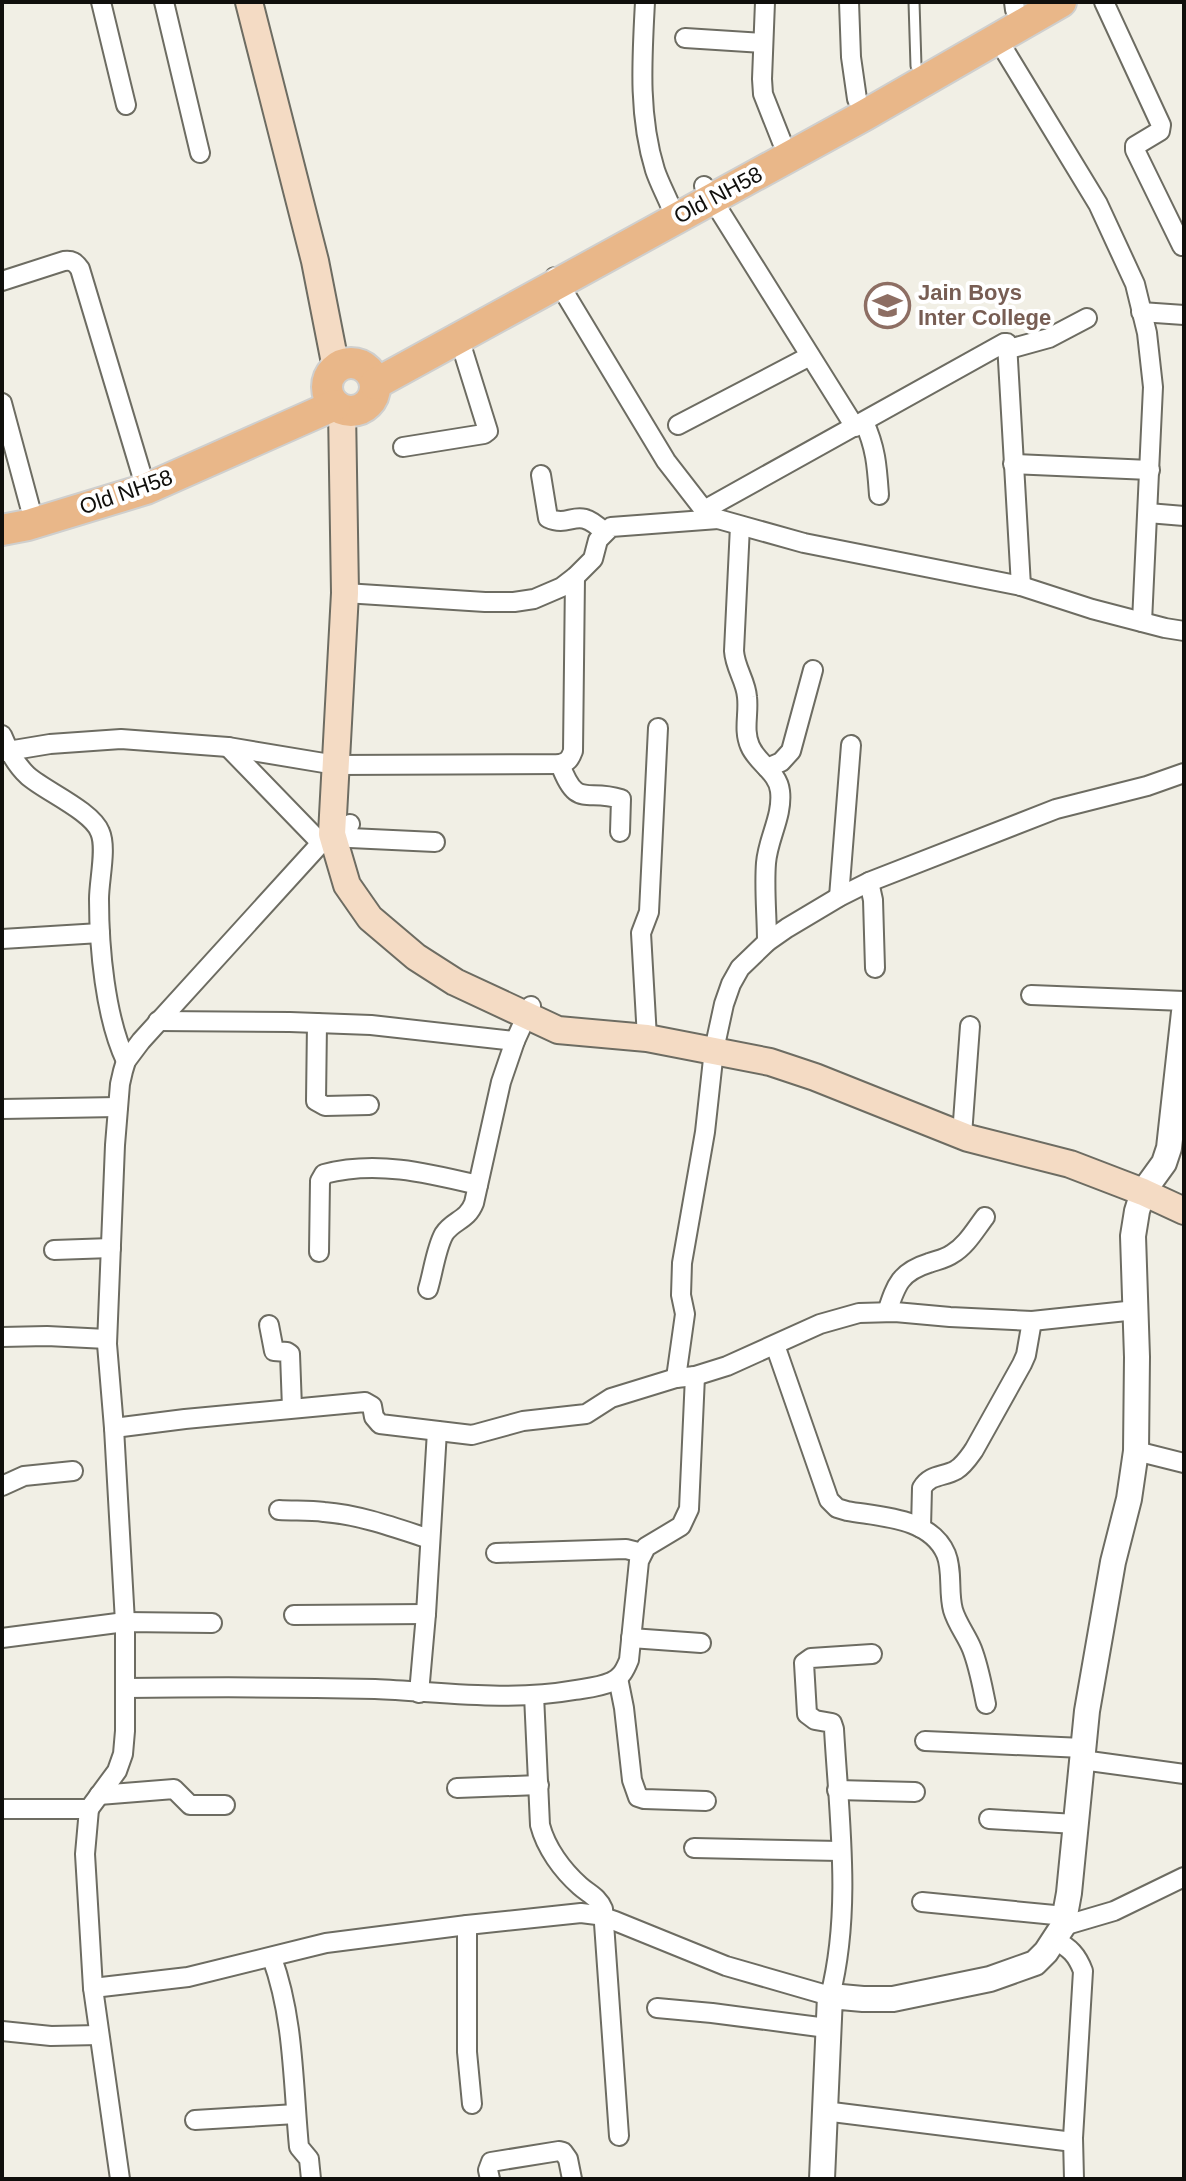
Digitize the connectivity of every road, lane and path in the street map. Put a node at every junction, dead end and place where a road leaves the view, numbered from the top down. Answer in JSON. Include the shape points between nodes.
{"nodes":[{"id":1,"x":101,"y":2,"type":"edge"},
{"id":2,"x":164,"y":2,"type":"edge"},
{"id":3,"x":249,"y":2,"type":"edge"},
{"id":4,"x":265,"y":2,"type":"edge"},
{"id":5,"x":645,"y":2,"type":"edge"},
{"id":6,"x":765,"y":2,"type":"edge"},
{"id":7,"x":849,"y":2,"type":"edge"},
{"id":8,"x":914,"y":2,"type":"edge"},
{"id":9,"x":1061,"y":2,"type":"edge"},
{"id":10,"x":1104,"y":2,"type":"edge"},
{"id":11,"x":1020,"y":5,"type":"edge"},
{"id":12,"x":685,"y":38,"type":"dead end"},
{"id":13,"x":997,"y":38,"type":"junction"},
{"id":14,"x":763,"y":43,"type":"junction"},
{"id":15,"x":916,"y":66,"type":"junction"},
{"id":16,"x":857,"y":99,"type":"junction"},
{"id":17,"x":126,"y":105,"type":"dead end"},
{"id":18,"x":782,"y":142,"type":"junction"},
{"id":19,"x":200,"y":153,"type":"dead end"},
{"id":20,"x":708,"y":193,"type":"junction"},
{"id":21,"x":670,"y":205,"type":"junction"},
{"id":22,"x":1182,"y":246,"type":"dead end"},
{"id":23,"x":555,"y":278,"type":"junction"},
{"id":24,"x":2,"y":281,"type":"edge"},
{"id":25,"x":1141,"y":312,"type":"junction"},
{"id":26,"x":1184,"y":315,"type":"edge"},
{"id":27,"x":1087,"y":318,"type":"dead end"},
{"id":28,"x":459,"y":338,"type":"junction"},
{"id":29,"x":1009,"y":349,"type":"junction"},
{"id":30,"x":810,"y":356,"type":"junction"},
{"id":31,"x":349,"y":388,"type":"junction"},
{"id":32,"x":2,"y":403,"type":"edge"},
{"id":33,"x":678,"y":425,"type":"dead end"},
{"id":34,"x":860,"y":425,"type":"junction"},
{"id":35,"x":403,"y":447,"type":"dead end"},
{"id":36,"x":1013,"y":464,"type":"junction"},
{"id":37,"x":1150,"y":470,"type":"junction"},
{"id":38,"x":541,"y":475,"type":"dead end"},
{"id":39,"x":144,"y":481,"type":"junction"},
{"id":40,"x":879,"y":495,"type":"dead end"},
{"id":41,"x":16,"y":510,"type":"edge"},
{"id":42,"x":1148,"y":513,"type":"junction"},
{"id":43,"x":711,"y":514,"type":"junction"},
{"id":44,"x":1184,"y":516,"type":"edge"},
{"id":45,"x":740,"y":526,"type":"junction"},
{"id":46,"x":2,"y":530,"type":"edge"},
{"id":47,"x":604,"y":532,"type":"junction"},
{"id":48,"x":575,"y":577,"type":"junction"},
{"id":49,"x":1021,"y":586,"type":"junction"},
{"id":50,"x":352,"y":593,"type":"junction"},
{"id":51,"x":1142,"y":622,"type":"junction"},
{"id":52,"x":1184,"y":631,"type":"edge"},
{"id":53,"x":813,"y":670,"type":"dead end"},
{"id":54,"x":658,"y":728,"type":"dead end"},
{"id":55,"x":851,"y":745,"type":"dead end"},
{"id":56,"x":4,"y":746,"type":"edge"},
{"id":57,"x":228,"y":747,"type":"junction"},
{"id":58,"x":560,"y":764,"type":"junction"},
{"id":59,"x":344,"y":765,"type":"junction"},
{"id":60,"x":767,"y":768,"type":"junction"},
{"id":61,"x":1184,"y":773,"type":"edge"},
{"id":62,"x":620,"y":832,"type":"dead end"},
{"id":63,"x":338,"y":835,"type":"junction"},
{"id":64,"x":435,"y":842,"type":"dead end"},
{"id":65,"x":869,"y":882,"type":"junction"},
{"id":66,"x":839,"y":897,"type":"junction"},
{"id":67,"x":100,"y":933,"type":"junction"},
{"id":68,"x":2,"y":939,"type":"edge"},
{"id":69,"x":767,"y":942,"type":"junction"},
{"id":70,"x":875,"y":968,"type":"dead end"},
{"id":71,"x":1031,"y":995,"type":"dead end"},
{"id":72,"x":1184,"y":1001,"type":"edge"},
{"id":73,"x":530,"y":1010,"type":"junction"},
{"id":74,"x":1184,"y":1012,"type":"edge"},
{"id":75,"x":158,"y":1021,"type":"junction"},
{"id":76,"x":317,"y":1023,"type":"junction"},
{"id":77,"x":970,"y":1026,"type":"dead end"},
{"id":78,"x":647,"y":1030,"type":"junction"},
{"id":79,"x":515,"y":1041,"type":"junction"},
{"id":80,"x":715,"y":1042,"type":"junction"},
{"id":81,"x":126,"y":1061,"type":"junction"},
{"id":82,"x":369,"y":1105,"type":"dead end"},
{"id":83,"x":118,"y":1107,"type":"junction"},
{"id":84,"x":2,"y":1109,"type":"edge"},
{"id":85,"x":962,"y":1127,"type":"junction"},
{"id":86,"x":478,"y":1185,"type":"junction"},
{"id":87,"x":1148,"y":1185,"type":"junction"},
{"id":88,"x":1184,"y":1196,"type":"edge"},
{"id":89,"x":1184,"y":1211,"type":"edge"},
{"id":90,"x":985,"y":1217,"type":"dead end"},
{"id":91,"x":111,"y":1248,"type":"junction"},
{"id":92,"x":54,"y":1250,"type":"dead end"},
{"id":93,"x":319,"y":1252,"type":"dead end"},
{"id":94,"x":428,"y":1289,"type":"dead end"},
{"id":95,"x":1136,"y":1310,"type":"junction"},
{"id":96,"x":887,"y":1312,"type":"junction"},
{"id":97,"x":1032,"y":1321,"type":"junction"},
{"id":98,"x":269,"y":1325,"type":"dead end"},
{"id":99,"x":2,"y":1337,"type":"edge"},
{"id":100,"x":107,"y":1339,"type":"junction"},
{"id":101,"x":775,"y":1345,"type":"junction"},
{"id":102,"x":695,"y":1376,"type":"junction"},
{"id":103,"x":676,"y":1378,"type":"junction"},
{"id":104,"x":292,"y":1408,"type":"junction"},
{"id":105,"x":114,"y":1428,"type":"junction"},
{"id":106,"x":437,"y":1431,"type":"junction"},
{"id":107,"x":1136,"y":1451,"type":"junction"},
{"id":108,"x":1184,"y":1463,"type":"edge"},
{"id":109,"x":73,"y":1471,"type":"dead end"},
{"id":110,"x":2,"y":1486,"type":"edge"},
{"id":111,"x":279,"y":1510,"type":"dead end"},
{"id":112,"x":921,"y":1528,"type":"junction"},
{"id":113,"x":430,"y":1539,"type":"junction"},
{"id":114,"x":496,"y":1553,"type":"dead end"},
{"id":115,"x":642,"y":1553,"type":"junction"},
{"id":116,"x":426,"y":1614,"type":"junction"},
{"id":117,"x":294,"y":1615,"type":"dead end"},
{"id":118,"x":125,"y":1622,"type":"junction"},
{"id":119,"x":212,"y":1623,"type":"dead end"},
{"id":120,"x":2,"y":1638,"type":"edge"},
{"id":121,"x":631,"y":1638,"type":"junction"},
{"id":122,"x":701,"y":1643,"type":"dead end"},
{"id":123,"x":872,"y":1654,"type":"dead end"},
{"id":124,"x":618,"y":1678,"type":"junction"},
{"id":125,"x":126,"y":1688,"type":"junction"},
{"id":126,"x":419,"y":1693,"type":"junction"},
{"id":127,"x":534,"y":1695,"type":"junction"},
{"id":128,"x":986,"y":1704,"type":"dead end"},
{"id":129,"x":925,"y":1741,"type":"dead end"},
{"id":130,"x":1083,"y":1754,"type":"junction"},
{"id":131,"x":1184,"y":1774,"type":"edge"},
{"id":132,"x":539,"y":1785,"type":"junction"},
{"id":133,"x":457,"y":1788,"type":"dead end"},
{"id":134,"x":837,"y":1790,"type":"junction"},
{"id":135,"x":915,"y":1792,"type":"dead end"},
{"id":136,"x":706,"y":1801,"type":"dead end"},
{"id":137,"x":94,"y":1802,"type":"junction"},
{"id":138,"x":225,"y":1805,"type":"dead end"},
{"id":139,"x":2,"y":1809,"type":"edge"},
{"id":140,"x":989,"y":1819,"type":"dead end"},
{"id":141,"x":1076,"y":1824,"type":"junction"},
{"id":142,"x":694,"y":1848,"type":"dead end"},
{"id":143,"x":840,"y":1851,"type":"junction"},
{"id":144,"x":1184,"y":1877,"type":"edge"},
{"id":145,"x":922,"y":1902,"type":"dead end"},
{"id":146,"x":604,"y":1917,"type":"junction"},
{"id":147,"x":467,"y":1925,"type":"junction"},
{"id":148,"x":1061,"y":1927,"type":"junction"},
{"id":149,"x":272,"y":1958,"type":"junction"},
{"id":150,"x":93,"y":1988,"type":"junction"},
{"id":151,"x":830,"y":1996,"type":"junction"},
{"id":152,"x":657,"y":2008,"type":"dead end"},
{"id":153,"x":827,"y":2028,"type":"junction"},
{"id":154,"x":2,"y":2031,"type":"edge"},
{"id":155,"x":99,"y":2035,"type":"junction"},
{"id":156,"x":472,"y":2104,"type":"dead end"},
{"id":157,"x":824,"y":2111,"type":"junction"},
{"id":158,"x":296,"y":2114,"type":"junction"},
{"id":159,"x":195,"y":2120,"type":"dead end"},
{"id":160,"x":619,"y":2136,"type":"dead end"},
{"id":161,"x":1073,"y":2142,"type":"junction"},
{"id":162,"x":120,"y":2179,"type":"edge"},
{"id":163,"x":311,"y":2179,"type":"edge"},
{"id":164,"x":490,"y":2179,"type":"edge"},
{"id":165,"x":572,"y":2179,"type":"edge"},
{"id":166,"x":822,"y":2179,"type":"edge"},
{"id":167,"x":1074,"y":2179,"type":"edge"}],
"edges":[{"from":1,"to":17,"type":"street"},
{"from":2,"to":19,"type":"street"},
{"from":3,"to":31,"type":"main road"},
{"from":4,"to":31,"type":"main road","via":[[330,258]]},
{"from":5,"to":21,"type":"street","via":[[643,104],[652,159]]},
{"from":6,"to":14,"type":"street"},
{"from":7,"to":16,"type":"street"},
{"from":8,"to":15,"type":"lane"},
{"from":9,"to":13,"type":"main road","name":"Old NH58"},
{"from":10,"to":22,"type":"street","via":[[1161,125],[1135,150]]},
{"from":11,"to":15,"type":"main road","name":"Old NH58"},
{"from":12,"to":14,"type":"street"},
{"from":13,"to":20,"type":"main road","name":"Old NH58","via":[[851,122]]},
{"from":13,"to":25,"type":"street","via":[[1098,204],[1135,284]]},
{"from":14,"to":18,"type":"street","via":[[763,94]]},
{"from":15,"to":16,"type":"main road","name":"Old NH58"},
{"from":16,"to":18,"type":"main road","name":"Old NH58"},
{"from":18,"to":20,"type":"main road","name":"Old NH58"},
{"from":20,"to":21,"type":"main road","name":"Old NH58"},
{"from":20,"to":23,"type":"main road","name":"Old NH58"},
{"from":20,"to":30,"type":"street"},
{"from":21,"to":23,"type":"main road","name":"Old NH58"},
{"from":23,"to":28,"type":"main road","name":"Old NH58"},
{"from":23,"to":31,"type":"main road","name":"Old NH58"},
{"from":23,"to":43,"type":"street","via":[[666,461]]},
{"from":24,"to":39,"type":"street","via":[[64,261],[76,263]]},
{"from":25,"to":26,"type":"street"},
{"from":25,"to":37,"type":"street","via":[[1153,387]]},
{"from":27,"to":29,"type":"street","via":[[1049,338]]},
{"from":28,"to":31,"type":"main road","name":"Old NH58"},
{"from":28,"to":35,"type":"street","via":[[488,431]]},
{"from":29,"to":34,"type":"street","via":[[1004,343]]},
{"from":29,"to":36,"type":"street"},
{"from":30,"to":33,"type":"street"},
{"from":30,"to":34,"type":"street"},
{"from":31,"to":39,"type":"main road","name":"Old NH58"},
{"from":31,"to":50,"type":"main road"},
{"from":32,"to":41,"type":"street"},
{"from":34,"to":40,"type":"street","via":[[877,456]]},
{"from":34,"to":43,"type":"street"},
{"from":36,"to":37,"type":"street"},
{"from":36,"to":49,"type":"street"},
{"from":37,"to":42,"type":"street"},
{"from":38,"to":47,"type":"street","via":[[548,518],[585,518]]},
{"from":39,"to":41,"type":"main road","name":"Old NH58"},
{"from":39,"to":46,"type":"main road","name":"Old NH58"},
{"from":42,"to":44,"type":"street"},
{"from":42,"to":51,"type":"street"},
{"from":43,"to":45,"type":"street"},
{"from":43,"to":47,"type":"street","via":[[618,525]]},
{"from":45,"to":49,"type":"street"},
{"from":45,"to":60,"type":"street","via":[[735,663],[746,689],[750,747]]},
{"from":47,"to":48,"type":"street","via":[[593,559]]},
{"from":48,"to":50,"type":"street","via":[[542,596],[514,602]]},
{"from":48,"to":58,"type":"street","via":[[573,751],[571,759]]},
{"from":49,"to":51,"type":"street"},
{"from":50,"to":59,"type":"main road"},
{"from":51,"to":52,"type":"street"},
{"from":53,"to":60,"type":"street","via":[[791,751]]},
{"from":54,"to":78,"type":"street","via":[[649,912],[641,933]]},
{"from":55,"to":66,"type":"street"},
{"from":56,"to":57,"type":"street","via":[[107,739]]},
{"from":56,"to":67,"type":"street","via":[[29,777],[88,817],[100,832]]},
{"from":57,"to":59,"type":"street"},
{"from":57,"to":63,"type":"street"},
{"from":58,"to":59,"type":"street"},
{"from":58,"to":62,"type":"street","via":[[567,784],[577,793],[621,799]]},
{"from":59,"to":63,"type":"main road"},
{"from":60,"to":69,"type":"street","via":[[781,794],[766,864]]},
{"from":61,"to":65,"type":"street","via":[[1056,809]]},
{"from":63,"to":64,"type":"street"},
{"from":63,"to":73,"type":"main road","via":[[347,885],[370,918],[455,982]]},
{"from":63,"to":75,"type":"street"},
{"from":65,"to":66,"type":"street"},
{"from":65,"to":70,"type":"street"},
{"from":66,"to":69,"type":"street"},
{"from":67,"to":68,"type":"street"},
{"from":67,"to":81,"type":"street","via":[[113,1023]]},
{"from":69,"to":80,"type":"street","via":[[735,976]]},
{"from":71,"to":72,"type":"street"},
{"from":73,"to":78,"type":"main road","via":[[558,1030]]},
{"from":73,"to":79,"type":"street"},
{"from":74,"to":87,"type":"street","via":[[1169,1148]]},
{"from":75,"to":76,"type":"street"},
{"from":75,"to":81,"type":"street"},
{"from":76,"to":79,"type":"street"},
{"from":76,"to":82,"type":"street","via":[[316,1101],[325,1106]]},
{"from":77,"to":85,"type":"street"},
{"from":78,"to":80,"type":"main road"},
{"from":79,"to":86,"type":"street"},
{"from":80,"to":85,"type":"main road"},
{"from":80,"to":103,"type":"street","via":[[682,1263],[685,1314]]},
{"from":81,"to":83,"type":"street"},
{"from":83,"to":84,"type":"street"},
{"from":83,"to":91,"type":"street"},
{"from":85,"to":87,"type":"main road"},
{"from":86,"to":93,"type":"street","via":[[383,1168],[324,1174]]},
{"from":86,"to":94,"type":"street","via":[[467,1216],[444,1235]]},
{"from":87,"to":88,"type":"main road"},
{"from":87,"to":89,"type":"main road"},
{"from":87,"to":95,"type":"street","via":[[1133,1236]]},
{"from":90,"to":96,"type":"street","via":[[955,1253],[901,1278]]},
{"from":91,"to":92,"type":"street"},
{"from":91,"to":100,"type":"street"},
{"from":95,"to":97,"type":"street"},
{"from":95,"to":107,"type":"street"},
{"from":96,"to":97,"type":"street"},
{"from":96,"to":101,"type":"street","via":[[820,1324]]},
{"from":97,"to":112,"type":"street","via":[[1016,1377],[967,1461],[922,1488]]},
{"from":98,"to":104,"type":"street","via":[[274,1351],[290,1354]]},
{"from":99,"to":100,"type":"street"},
{"from":100,"to":105,"type":"street"},
{"from":101,"to":102,"type":"street"},
{"from":101,"to":112,"type":"street","via":[[829,1500],[837,1508]]},
{"from":102,"to":103,"type":"street"},
{"from":102,"to":115,"type":"street","via":[[689,1509],[681,1526]]},
{"from":103,"to":106,"type":"street","via":[[611,1398],[586,1414],[523,1421],[472,1435]]},
{"from":104,"to":105,"type":"street"},
{"from":104,"to":106,"type":"street","via":[[365,1402],[380,1424]]},
{"from":105,"to":118,"type":"street"},
{"from":106,"to":113,"type":"street"},
{"from":107,"to":108,"type":"street"},
{"from":107,"to":130,"type":"street","via":[[1097,1648]]},
{"from":109,"to":110,"type":"street","via":[[24,1476]]},
{"from":111,"to":113,"type":"street","via":[[350,1516]]},
{"from":112,"to":128,"type":"street","via":[[945,1554],[954,1616],[978,1663]]},
{"from":113,"to":116,"type":"street"},
{"from":114,"to":115,"type":"street"},
{"from":115,"to":121,"type":"street"},
{"from":116,"to":117,"type":"street"},
{"from":116,"to":126,"type":"street"},
{"from":118,"to":119,"type":"street"},
{"from":118,"to":120,"type":"street"},
{"from":118,"to":125,"type":"street"},
{"from":121,"to":122,"type":"street"},
{"from":121,"to":124,"type":"street","via":[[629,1660]]},
{"from":123,"to":134,"type":"street","via":[[811,1658],[804,1663],[807,1714],[834,1726]]},
{"from":124,"to":127,"type":"street","via":[[597,1687]]},
{"from":124,"to":136,"type":"street","via":[[638,1797]]},
{"from":125,"to":126,"type":"street"},
{"from":125,"to":137,"type":"street","via":[[123,1754]]},
{"from":126,"to":127,"type":"street"},
{"from":127,"to":132,"type":"street"},
{"from":129,"to":130,"type":"street"},
{"from":130,"to":131,"type":"street"},
{"from":130,"to":141,"type":"street"},
{"from":132,"to":133,"type":"street"},
{"from":132,"to":146,"type":"street","via":[[544,1838],[579,1885],[599,1901]]},
{"from":134,"to":135,"type":"street"},
{"from":134,"to":143,"type":"street"},
{"from":137,"to":138,"type":"street","via":[[174,1789],[190,1805]]},
{"from":137,"to":139,"type":"street"},
{"from":137,"to":150,"type":"street","via":[[85,1854]]},
{"from":140,"to":141,"type":"street"},
{"from":141,"to":148,"type":"street"},
{"from":142,"to":143,"type":"street"},
{"from":143,"to":151,"type":"street","via":[[839,1933]]},
{"from":144,"to":148,"type":"street","via":[[1114,1911]]},
{"from":145,"to":148,"type":"street"},
{"from":146,"to":147,"type":"street","via":[[565,1913]]},
{"from":146,"to":151,"type":"street","via":[[726,1966]]},
{"from":146,"to":160,"type":"street"},
{"from":147,"to":149,"type":"street","via":[[326,1943]]},
{"from":147,"to":156,"type":"street"},
{"from":148,"to":151,"type":"street","via":[[1035,1963],[990,1979],[893,1999]]},
{"from":148,"to":161,"type":"street","via":[[1083,1971]]},
{"from":149,"to":150,"type":"street","via":[[188,1977]]},
{"from":149,"to":158,"type":"street","via":[[287,2013]]},
{"from":150,"to":155,"type":"street"},
{"from":151,"to":153,"type":"street"},
{"from":152,"to":153,"type":"street"},
{"from":153,"to":157,"type":"street"},
{"from":154,"to":155,"type":"street"},
{"from":155,"to":162,"type":"street"},
{"from":157,"to":161,"type":"street"},
{"from":157,"to":166,"type":"street"},
{"from":158,"to":159,"type":"street"},
{"from":158,"to":163,"type":"street","via":[[299,2147],[309,2159]]},
{"from":161,"to":167,"type":"street"},
{"from":164,"to":165,"type":"street","via":[[491,2162],[559,2151],[566,2154]]}]}
